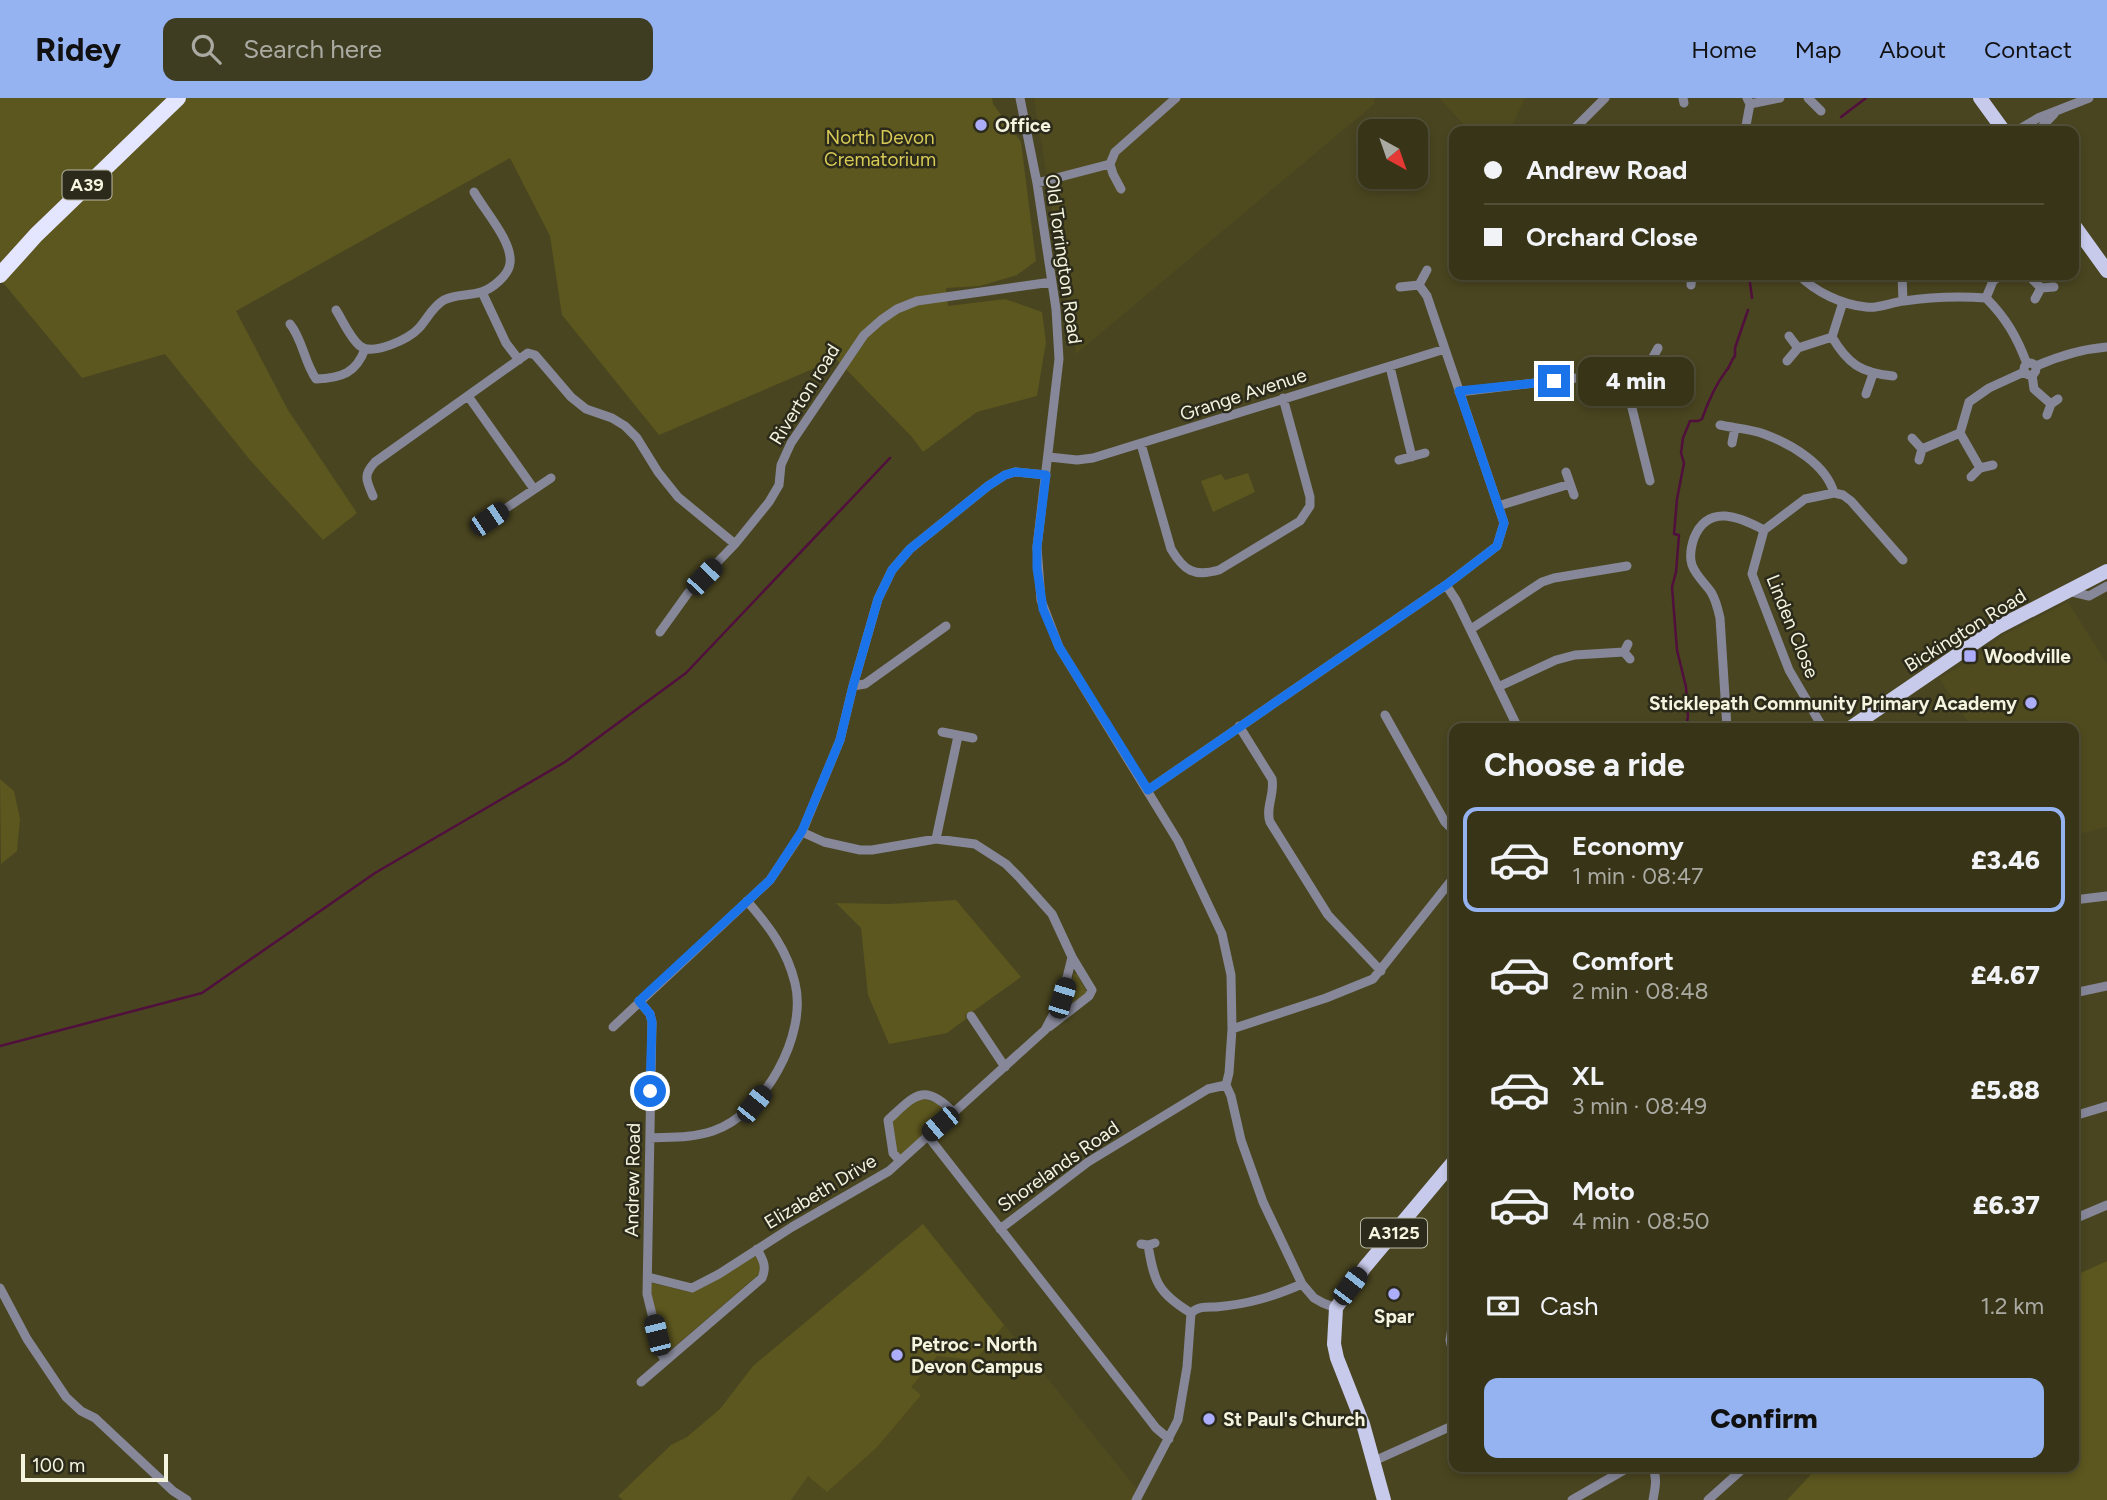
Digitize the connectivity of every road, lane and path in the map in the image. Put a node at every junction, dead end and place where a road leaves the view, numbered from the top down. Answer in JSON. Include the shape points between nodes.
{"nodes":[{"id":1,"x":178,"y":98,"type":"edge"},
{"id":2,"x":1020,"y":98,"type":"edge"},
{"id":3,"x":1176,"y":98,"type":"edge"},
{"id":4,"x":1605,"y":98,"type":"edge"},
{"id":5,"x":1780,"y":98,"type":"edge"},
{"id":6,"x":1808,"y":98,"type":"edge"},
{"id":7,"x":1980,"y":98,"type":"edge"},
{"id":8,"x":2089,"y":98,"type":"edge"},
{"id":9,"x":1749,"y":101,"type":"edge"},
{"id":10,"x":1821,"y":111,"type":"dead end"},
{"id":11,"x":2057,"y":111,"type":"junction"},
{"id":12,"x":1577,"y":126,"type":"edge"},
{"id":13,"x":1746,"y":126,"type":"edge"},
{"id":14,"x":2000,"y":126,"type":"edge"},
{"id":15,"x":2024,"y":126,"type":"edge"},
{"id":16,"x":2043,"y":126,"type":"edge"},
{"id":17,"x":1110,"y":164,"type":"junction"},
{"id":18,"x":1037,"y":183,"type":"junction"},
{"id":19,"x":1121,"y":189,"type":"dead end"},
{"id":20,"x":474,"y":192,"type":"dead end"},
{"id":21,"x":2079,"y":232,"type":"edge"},
{"id":22,"x":1427,"y":270,"type":"dead end"},
{"id":23,"x":2107,"y":271,"type":"edge"},
{"id":24,"x":0,"y":275,"type":"edge"},
{"id":25,"x":1803,"y":280,"type":"edge"},
{"id":26,"x":1902,"y":280,"type":"edge"},
{"id":27,"x":1994,"y":280,"type":"edge"},
{"id":28,"x":2033,"y":280,"type":"edge"},
{"id":29,"x":1052,"y":282,"type":"junction"},
{"id":30,"x":1419,"y":285,"type":"junction"},
{"id":31,"x":1400,"y":287,"type":"dead end"},
{"id":32,"x":2054,"y":287,"type":"dead end"},
{"id":33,"x":2041,"y":288,"type":"junction"},
{"id":34,"x":482,"y":292,"type":"junction"},
{"id":35,"x":1986,"y":298,"type":"junction"},
{"id":36,"x":2035,"y":299,"type":"dead end"},
{"id":37,"x":1903,"y":301,"type":"junction"},
{"id":38,"x":1843,"y":302,"type":"junction"},
{"id":39,"x":336,"y":310,"type":"dead end"},
{"id":40,"x":290,"y":324,"type":"dead end"},
{"id":41,"x":1789,"y":336,"type":"dead end"},
{"id":42,"x":1832,"y":337,"type":"junction"},
{"id":43,"x":2107,"y":347,"type":"edge"},
{"id":44,"x":1658,"y":348,"type":"dead end"},
{"id":45,"x":1798,"y":348,"type":"junction"},
{"id":46,"x":365,"y":349,"type":"junction"},
{"id":47,"x":1445,"y":349,"type":"junction"},
{"id":48,"x":519,"y":360,"type":"junction"},
{"id":49,"x":1787,"y":361,"type":"dead end"},
{"id":50,"x":1390,"y":367,"type":"junction"},
{"id":51,"x":1646,"y":369,"type":"junction"},
{"id":52,"x":2030,"y":369,"type":"junction"},
{"id":53,"x":1873,"y":374,"type":"junction"},
{"id":54,"x":1602,"y":375,"type":"junction"},
{"id":55,"x":1893,"y":376,"type":"dead end"},
{"id":56,"x":1459,"y":391,"type":"junction"},
{"id":57,"x":1866,"y":394,"type":"dead end"},
{"id":58,"x":468,"y":396,"type":"junction"},
{"id":59,"x":1283,"y":398,"type":"junction"},
{"id":60,"x":1631,"y":404,"type":"junction"},
{"id":61,"x":2047,"y":415,"type":"dead end"},
{"id":62,"x":1720,"y":425,"type":"dead end"},
{"id":63,"x":1735,"y":428,"type":"junction"},
{"id":64,"x":1960,"y":433,"type":"junction"},
{"id":65,"x":1912,"y":438,"type":"dead end"},
{"id":66,"x":1732,"y":443,"type":"dead end"},
{"id":67,"x":1141,"y":444,"type":"junction"},
{"id":68,"x":1922,"y":449,"type":"junction"},
{"id":69,"x":1425,"y":453,"type":"dead end"},
{"id":70,"x":1049,"y":457,"type":"junction"},
{"id":71,"x":1412,"y":457,"type":"junction"},
{"id":72,"x":1399,"y":460,"type":"dead end"},
{"id":73,"x":1919,"y":460,"type":"dead end"},
{"id":74,"x":1993,"y":465,"type":"dead end"},
{"id":75,"x":1980,"y":468,"type":"junction"},
{"id":76,"x":1566,"y":472,"type":"dead end"},
{"id":77,"x":1046,"y":475,"type":"junction"},
{"id":78,"x":1971,"y":477,"type":"dead end"},
{"id":79,"x":551,"y":478,"type":"dead end"},
{"id":80,"x":1650,"y":481,"type":"dead end"},
{"id":81,"x":1570,"y":484,"type":"junction"},
{"id":82,"x":534,"y":489,"type":"junction"},
{"id":83,"x":1834,"y":493,"type":"junction"},
{"id":84,"x":1574,"y":495,"type":"dead end"},
{"id":85,"x":373,"y":496,"type":"dead end"},
{"id":86,"x":1498,"y":506,"type":"junction"},
{"id":87,"x":489,"y":519,"type":"dead end"},
{"id":88,"x":1764,"y":530,"type":"junction"},
{"id":89,"x":735,"y":544,"type":"junction"},
{"id":90,"x":1903,"y":560,"type":"dead end"},
{"id":91,"x":1627,"y":565,"type":"dead end"},
{"id":92,"x":2107,"y":571,"type":"edge"},
{"id":93,"x":1446,"y":585,"type":"junction"},
{"id":94,"x":2107,"y":586,"type":"edge"},
{"id":95,"x":2068,"y":591,"type":"junction"},
{"id":96,"x":946,"y":626,"type":"dead end"},
{"id":97,"x":1471,"y":629,"type":"junction"},
{"id":98,"x":660,"y":632,"type":"dead end"},
{"id":99,"x":1628,"y":652,"type":"dead end"},
{"id":100,"x":853,"y":686,"type":"junction"},
{"id":101,"x":1498,"y":687,"type":"junction"},
{"id":102,"x":1385,"y":715,"type":"dead end"},
{"id":103,"x":1516,"y":723,"type":"edge"},
{"id":104,"x":1727,"y":723,"type":"edge"},
{"id":105,"x":1820,"y":723,"type":"edge"},
{"id":106,"x":1859,"y":723,"type":"edge"},
{"id":107,"x":1239,"y":726,"type":"junction"},
{"id":108,"x":942,"y":732,"type":"dead end"},
{"id":109,"x":958,"y":736,"type":"junction"},
{"id":110,"x":972,"y":738,"type":"dead end"},
{"id":111,"x":1148,"y":790,"type":"junction"},
{"id":112,"x":1449,"y":826,"type":"edge"},
{"id":113,"x":802,"y":831,"type":"junction"},
{"id":114,"x":936,"y":839,"type":"junction"},
{"id":115,"x":1449,"y":883,"type":"edge"},
{"id":116,"x":2107,"y":896,"type":"edge"},
{"id":117,"x":2079,"y":899,"type":"edge"},
{"id":118,"x":747,"y":901,"type":"junction"},
{"id":119,"x":1072,"y":957,"type":"junction"},
{"id":120,"x":1381,"y":971,"type":"junction"},
{"id":121,"x":2107,"y":986,"type":"edge"},
{"id":122,"x":2079,"y":992,"type":"edge"},
{"id":123,"x":639,"y":1001,"type":"junction"},
{"id":124,"x":971,"y":1016,"type":"dead end"},
{"id":125,"x":613,"y":1027,"type":"dead end"},
{"id":126,"x":1232,"y":1029,"type":"junction"},
{"id":127,"x":1045,"y":1030,"type":"junction"},
{"id":128,"x":1005,"y":1068,"type":"junction"},
{"id":129,"x":1226,"y":1085,"type":"junction"},
{"id":130,"x":2107,"y":1106,"type":"edge"},
{"id":131,"x":954,"y":1113,"type":"junction"},
{"id":132,"x":2079,"y":1114,"type":"edge"},
{"id":133,"x":927,"y":1135,"type":"junction"},
{"id":134,"x":650,"y":1138,"type":"junction"},
{"id":135,"x":900,"y":1161,"type":"junction"},
{"id":136,"x":1449,"y":1167,"type":"edge"},
{"id":137,"x":2107,"y":1205,"type":"edge"},
{"id":138,"x":2079,"y":1217,"type":"edge"},
{"id":139,"x":1000,"y":1229,"type":"junction"},
{"id":140,"x":1148,"y":1244,"type":"dead end"},
{"id":141,"x":757,"y":1250,"type":"junction"},
{"id":142,"x":648,"y":1277,"type":"junction"},
{"id":143,"x":1302,"y":1284,"type":"junction"},
{"id":144,"x":0,"y":1288,"type":"edge"},
{"id":145,"x":1336,"y":1308,"type":"junction"},
{"id":146,"x":1191,"y":1313,"type":"junction"},
{"id":147,"x":665,"y":1360,"type":"junction"},
{"id":148,"x":641,"y":1382,"type":"dead end"},
{"id":149,"x":1449,"y":1427,"type":"edge"},
{"id":150,"x":1169,"y":1439,"type":"junction"},
{"id":151,"x":1374,"y":1461,"type":"junction"},
{"id":152,"x":1621,"y":1472,"type":"edge"},
{"id":153,"x":1655,"y":1472,"type":"edge"},
{"id":154,"x":1739,"y":1472,"type":"edge"},
{"id":155,"x":187,"y":1500,"type":"edge"},
{"id":156,"x":1136,"y":1500,"type":"edge"},
{"id":157,"x":1384,"y":1500,"type":"edge"},
{"id":158,"x":1572,"y":1500,"type":"edge"},
{"id":159,"x":1653,"y":1500,"type":"edge"},
{"id":160,"x":1708,"y":1500,"type":"edge"}],
"edges":[{"from":1,"to":24,"type":"highway","number":"A39"},
{"from":2,"to":18,"type":"street","name":"Old Torrington Road"},
{"from":3,"to":17,"type":"street","via":[[1115,152]]},
{"from":4,"to":12,"type":"street"},
{"from":5,"to":9,"type":"street"},
{"from":6,"to":10,"type":"street"},
{"from":7,"to":14,"type":"main road"},
{"from":8,"to":11,"type":"street"},
{"from":9,"to":13,"type":"street"},
{"from":11,"to":15,"type":"street"},
{"from":11,"to":16,"type":"street"},
{"from":17,"to":18,"type":"street"},
{"from":17,"to":19,"type":"street"},
{"from":18,"to":29,"type":"street","name":"Old Torrington Road"},
{"from":20,"to":34,"type":"street","via":[[509,251],[507,273]]},
{"from":21,"to":23,"type":"main road"},
{"from":22,"to":30,"type":"street"},
{"from":25,"to":38,"type":"street"},
{"from":26,"to":37,"type":"street"},
{"from":27,"to":35,"type":"street"},
{"from":28,"to":33,"type":"street"},
{"from":29,"to":70,"type":"street","name":"Old Torrington Road","via":[[1059,359]]},
{"from":29,"to":89,"type":"street","name":"Riverton road","via":[[917,301],[881,320],[864,335],[790,443],[779,485]]},
{"from":30,"to":31,"type":"street"},
{"from":30,"to":47,"type":"street"},
{"from":32,"to":33,"type":"street"},
{"from":33,"to":36,"type":"street"},
{"from":34,"to":46,"type":"street","via":[[444,300],[409,337]]},
{"from":34,"to":48,"type":"street"},
{"from":35,"to":37,"type":"street"},
{"from":35,"to":52,"type":"street","via":[[2003,316]]},
{"from":37,"to":38,"type":"street","via":[[1868,308]]},
{"from":38,"to":42,"type":"street"},
{"from":39,"to":46,"type":"street"},
{"from":40,"to":46,"type":"street","via":[[316,379],[354,370]]},
{"from":41,"to":45,"type":"street"},
{"from":42,"to":45,"type":"street"},
{"from":42,"to":53,"type":"street","via":[[1843,356]]},
{"from":43,"to":52,"type":"street","via":[[2054,358]]},
{"from":44,"to":51,"type":"street"},
{"from":45,"to":49,"type":"street"},
{"from":47,"to":50,"type":"street","name":"Grange Avenue"},
{"from":47,"to":56,"type":"street"},
{"from":48,"to":58,"type":"street"},
{"from":48,"to":89,"type":"street","via":[[535,355],[586,409],[625,426],[678,496]]},
{"from":50,"to":59,"type":"street","name":"Grange Avenue"},
{"from":50,"to":71,"type":"street"},
{"from":51,"to":54,"type":"street"},
{"from":51,"to":60,"type":"street"},
{"from":52,"to":61,"type":"street","via":[[2034,389],[2054,402]]},
{"from":52,"to":64,"type":"street","via":[[1969,402]]},
{"from":53,"to":55,"type":"street"},
{"from":53,"to":57,"type":"street"},
{"from":54,"to":56,"type":"street"},
{"from":54,"to":60,"type":"street"},
{"from":56,"to":86,"type":"street"},
{"from":58,"to":82,"type":"street"},
{"from":58,"to":85,"type":"street","via":[[375,462],[366,476]]},
{"from":59,"to":67,"type":"street","name":"Grange Avenue"},
{"from":59,"to":67,"type":"street","via":[[1310,506],[1300,521],[1219,570],[1194,573],[1179,562],[1171,549]]},
{"from":60,"to":80,"type":"street"},
{"from":62,"to":63,"type":"street"},
{"from":63,"to":66,"type":"street"},
{"from":63,"to":83,"type":"street","via":[[1761,433],[1802,454],[1822,470]]},
{"from":64,"to":68,"type":"street"},
{"from":64,"to":75,"type":"street"},
{"from":65,"to":68,"type":"street"},
{"from":67,"to":70,"type":"street","name":"Grange Avenue","via":[[1093,458]]},
{"from":68,"to":73,"type":"street"},
{"from":69,"to":71,"type":"street"},
{"from":70,"to":77,"type":"street","name":"Old Torrington Road"},
{"from":71,"to":72,"type":"street"},
{"from":74,"to":75,"type":"street"},
{"from":75,"to":78,"type":"street"},
{"from":76,"to":81,"type":"street"},
{"from":77,"to":100,"type":"street","via":[[1005,475],[910,549],[892,570],[878,599]]},
{"from":77,"to":111,"type":"street","name":"Old Torrington Road","via":[[1037,547],[1043,609],[1059,647]]},
{"from":79,"to":82,"type":"street"},
{"from":81,"to":84,"type":"street"},
{"from":81,"to":86,"type":"street"},
{"from":82,"to":87,"type":"street"},
{"from":83,"to":88,"type":"street","via":[[1805,499]]},
{"from":83,"to":90,"type":"street","via":[[1852,501]]},
{"from":86,"to":93,"type":"street","via":[[1504,523],[1497,546]]},
{"from":88,"to":104,"type":"street","via":[[1724,515],[1702,525],[1692,546],[1692,564],[1710,591],[1720,618]]},
{"from":88,"to":105,"type":"street","name":"Linden Close","via":[[1752,575],[1789,670]]},
{"from":89,"to":98,"type":"street","name":"Riverton road","via":[[688,593]]},
{"from":91,"to":97,"type":"street","via":[[1542,582]]},
{"from":92,"to":95,"type":"main road","name":"Bickington Road"},
{"from":93,"to":97,"type":"street"},
{"from":93,"to":107,"type":"street"},
{"from":94,"to":95,"type":"street","name":"Bickington Road","via":[[2089,596]]},
{"from":95,"to":106,"type":"main road","name":"Bickington Road","via":[[1998,627]]},
{"from":96,"to":100,"type":"street","via":[[865,684]]},
{"from":97,"to":101,"type":"street"},
{"from":99,"to":101,"type":"street","via":[[1556,660]]},
{"from":100,"to":113,"type":"street","via":[[840,740]]},
{"from":101,"to":103,"type":"street"},
{"from":102,"to":112,"type":"street"},
{"from":107,"to":111,"type":"street"},
{"from":107,"to":120,"type":"street","via":[[1272,779],[1270,822],[1328,915]]},
{"from":108,"to":109,"type":"street"},
{"from":109,"to":110,"type":"street"},
{"from":109,"to":114,"type":"street"},
{"from":111,"to":126,"type":"street","name":"Old Torrington Road","via":[[1222,934],[1231,975]]},
{"from":113,"to":114,"type":"street","name":"Elizabeth Drive","via":[[824,842],[860,850]]},
{"from":113,"to":118,"type":"street","via":[[770,880]]},
{"from":114,"to":119,"type":"street","name":"Elizabeth Drive","via":[[975,844],[1006,864],[1052,915]]},
{"from":115,"to":120,"type":"street"},
{"from":116,"to":117,"type":"street"},
{"from":118,"to":123,"type":"street"},
{"from":118,"to":134,"type":"street","via":[[782,945],[796,986],[796,1013],[784,1059],[754,1104],[731,1123],[693,1136]]},
{"from":119,"to":127,"type":"street","name":"Elizabeth Drive","via":[[1062,998]]},
{"from":119,"to":127,"type":"street","name":"Elizabeth Drive","via":[[1091,993]]},
{"from":120,"to":126,"type":"street","via":[[1373,979],[1326,998]]},
{"from":121,"to":122,"type":"street"},
{"from":123,"to":125,"type":"street"},
{"from":123,"to":134,"type":"street","name":"Andrew Road","via":[[652,1022]]},
{"from":124,"to":128,"type":"street"},
{"from":126,"to":129,"type":"street","name":"Old Torrington Road"},
{"from":127,"to":128,"type":"street","name":"Elizabeth Drive"},
{"from":128,"to":131,"type":"street","name":"Elizabeth Drive"},
{"from":129,"to":139,"type":"street","name":"Shorelands Road","via":[[1208,1089],[1088,1162]]},
{"from":129,"to":143,"type":"street","name":"Old Torrington Road","via":[[1263,1202]]},
{"from":130,"to":132,"type":"street"},
{"from":131,"to":133,"type":"street","name":"Elizabeth Drive"},
{"from":131,"to":135,"type":"street","name":"Elizabeth Drive","via":[[942,1101],[923,1094],[914,1096],[888,1119],[893,1153]]},
{"from":133,"to":135,"type":"street","name":"Elizabeth Drive"},
{"from":133,"to":139,"type":"street"},
{"from":134,"to":142,"type":"street","name":"Andrew Road"},
{"from":135,"to":141,"type":"street","name":"Elizabeth Drive"},
{"from":136,"to":145,"type":"main road","number":"A3125"},
{"from":137,"to":138,"type":"street"},
{"from":139,"to":150,"type":"street","name":"Shorelands Road"},
{"from":140,"to":146,"type":"street","via":[[1154,1278],[1163,1293]]},
{"from":141,"to":142,"type":"street","name":"Elizabeth Drive","via":[[692,1288]]},
{"from":141,"to":147,"type":"street","name":"Elizabeth Drive","via":[[764,1263],[762,1278]]},
{"from":142,"to":147,"type":"street","name":"Andrew Road","via":[[647,1294]]},
{"from":143,"to":145,"type":"street","name":"Old Torrington Road","via":[[1314,1298]]},
{"from":143,"to":146,"type":"street","via":[[1262,1300],[1197,1308]]},
{"from":144,"to":155,"type":"street","via":[[66,1397]]},
{"from":145,"to":151,"type":"main road","via":[[1337,1358]]},
{"from":146,"to":150,"type":"street","via":[[1184,1392]]},
{"from":147,"to":148,"type":"street","name":"Elizabeth Drive"},
{"from":149,"to":151,"type":"street"},
{"from":150,"to":156,"type":"street"},
{"from":151,"to":157,"type":"main road"},
{"from":152,"to":158,"type":"street"},
{"from":153,"to":159,"type":"street"},
{"from":154,"to":160,"type":"street"}]}
